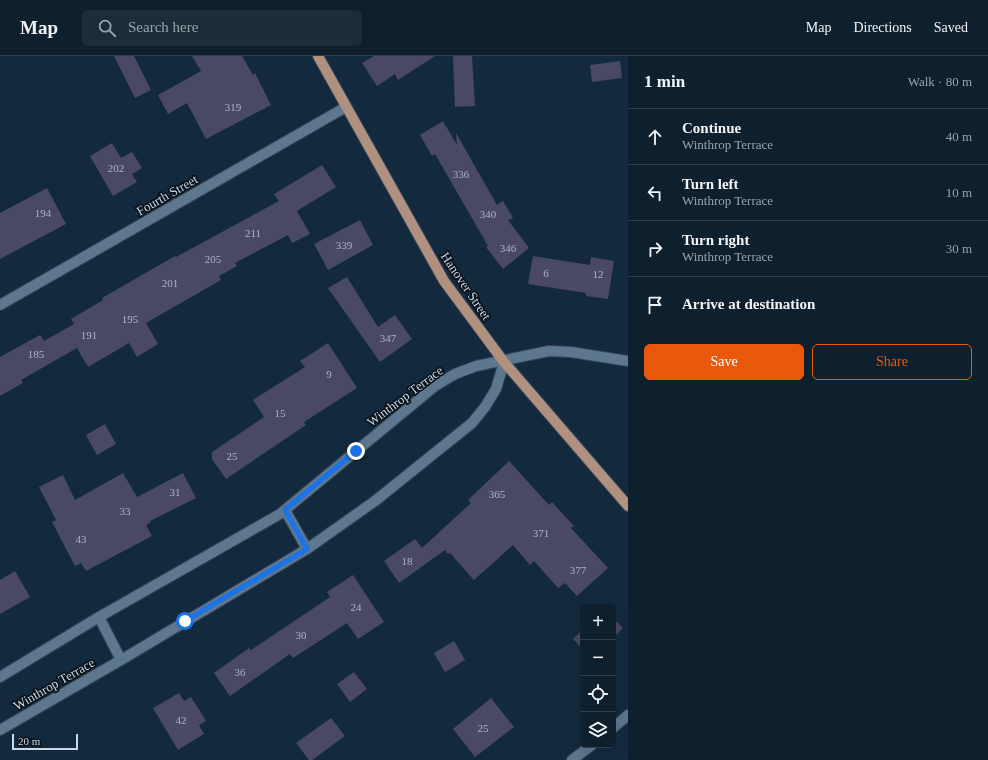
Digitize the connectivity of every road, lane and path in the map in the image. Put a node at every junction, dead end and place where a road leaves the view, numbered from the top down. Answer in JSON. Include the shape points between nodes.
{"nodes":[{"id":1,"x":318,"y":56,"type":"edge"},
{"id":2,"x":346,"y":107,"type":"junction"},
{"id":3,"x":0,"y":304,"type":"edge"},
{"id":4,"x":628,"y":361,"type":"edge"},
{"id":5,"x":504,"y":362,"type":"junction"},
{"id":6,"x":628,"y":506,"type":"edge"},
{"id":7,"x":285,"y":510,"type":"junction"},
{"id":8,"x":307,"y":549,"type":"junction"},
{"id":9,"x":99,"y":617,"type":"junction"},
{"id":10,"x":121,"y":660,"type":"junction"},
{"id":11,"x":0,"y":677,"type":"edge"},
{"id":12,"x":628,"y":715,"type":"edge"},
{"id":13,"x":616,"y":725,"type":"edge"},
{"id":14,"x":0,"y":730,"type":"edge"},
{"id":15,"x":588,"y":748,"type":"edge"},
{"id":16,"x":572,"y":760,"type":"edge"}],
"edges":[{"from":1,"to":2,"type":"main road","name":"Hanover Street"},
{"from":2,"to":3,"type":"street","name":"Fourth Street"},
{"from":2,"to":5,"type":"main road","name":"Hanover Street","via":[[444,281]]},
{"from":4,"to":5,"type":"street","via":[[571,352],[549,352]]},
{"from":5,"to":6,"type":"main road","name":"Hanover Street"},
{"from":5,"to":7,"type":"street","name":"Winthrop Terrace","via":[[476,366],[455,374],[435,386]]},
{"from":5,"to":8,"type":"street","name":"Winthrop Terrace","via":[[496,389],[472,422],[375,501]]},
{"from":7,"to":8,"type":"street"},
{"from":7,"to":9,"type":"street","name":"Winthrop Terrace"},
{"from":8,"to":10,"type":"street","name":"Winthrop Terrace"},
{"from":9,"to":10,"type":"street"},
{"from":9,"to":11,"type":"street","name":"Winthrop Terrace"},
{"from":10,"to":14,"type":"street","name":"Winthrop Terrace"},
{"from":12,"to":13,"type":"street"},
{"from":15,"to":16,"type":"street"}]}
